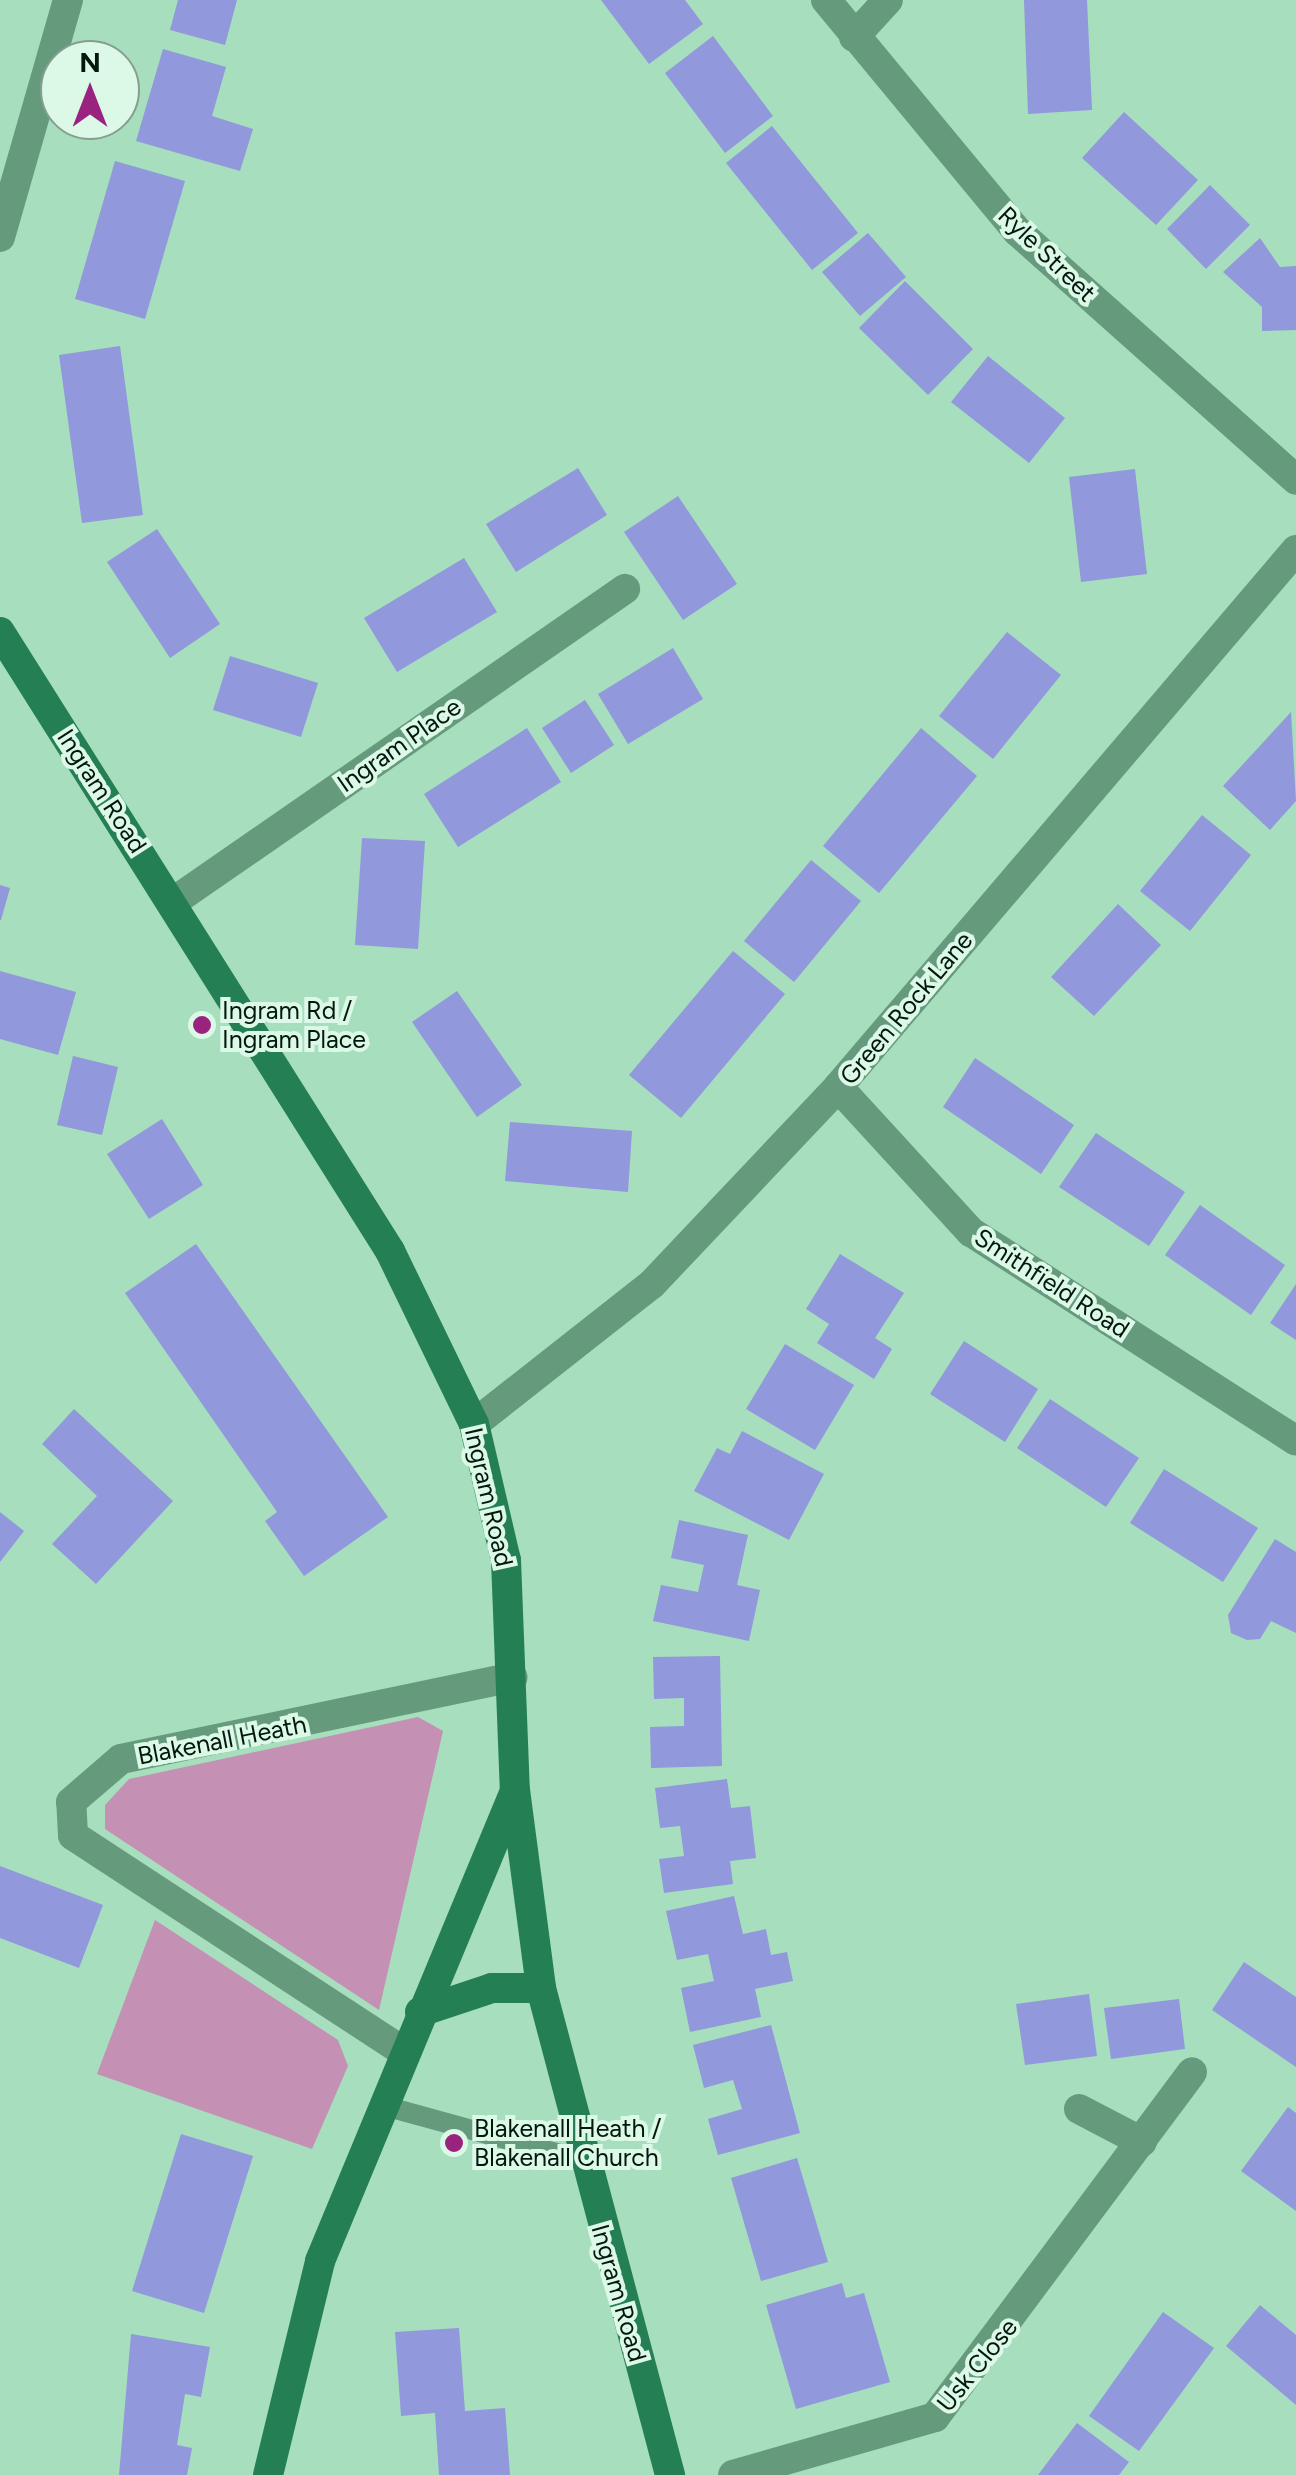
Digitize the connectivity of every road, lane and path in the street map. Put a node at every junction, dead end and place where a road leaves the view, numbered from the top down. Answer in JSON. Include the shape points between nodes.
{"nodes":[{"id":1,"x":68,"y":0,"type":"edge"},
{"id":2,"x":826,"y":0,"type":"edge"},
{"id":3,"x":888,"y":0,"type":"edge"},
{"id":4,"x":854,"y":37,"type":"junction"},
{"id":5,"x":0,"y":237,"type":"edge"},
{"id":6,"x":1296,"y":480,"type":"edge"},
{"id":7,"x":1296,"y":550,"type":"edge"},
{"id":8,"x":625,"y":589,"type":"dead end"},
{"id":9,"x":0,"y":632,"type":"edge"},
{"id":10,"x":173,"y":902,"type":"junction"},
{"id":11,"x":838,"y":1087,"type":"junction"},
{"id":12,"x":474,"y":1424,"type":"junction"},
{"id":13,"x":1296,"y":1441,"type":"edge"},
{"id":14,"x":512,"y":1676,"type":"junction"},
{"id":15,"x":515,"y":1790,"type":"junction"},
{"id":16,"x":541,"y":1988,"type":"junction"},
{"id":17,"x":420,"y":2012,"type":"junction"},
{"id":18,"x":401,"y":2050,"type":"junction"},
{"id":19,"x":1192,"y":2072,"type":"dead end"},
{"id":20,"x":381,"y":2105,"type":"junction"},
{"id":21,"x":1079,"y":2108,"type":"dead end"},
{"id":22,"x":1142,"y":2142,"type":"junction"},
{"id":23,"x":582,"y":2160,"type":"junction"},
{"id":24,"x":268,"y":2475,"type":"edge"},
{"id":25,"x":670,"y":2475,"type":"edge"},
{"id":26,"x":733,"y":2475,"type":"edge"}],
"edges":[{"from":1,"to":5,"type":"street"},
{"from":2,"to":4,"type":"street","name":"Ryle Street"},
{"from":3,"to":4,"type":"street"},
{"from":4,"to":6,"type":"street","name":"Ryle Street","via":[[1017,231]]},
{"from":7,"to":11,"type":"street","name":"Green Rock Lane"},
{"from":8,"to":10,"type":"street","name":"Ingram Place"},
{"from":9,"to":10,"type":"street","name":"Ingram Road"},
{"from":10,"to":12,"type":"street","name":"Ingram Road","via":[[390,1252]]},
{"from":11,"to":12,"type":"street","name":"Green Rock Lane","via":[[652,1284]]},
{"from":11,"to":13,"type":"street","name":"Smithfield Road","via":[[971,1232]]},
{"from":12,"to":14,"type":"street","name":"Ingram Road","via":[[506,1560]]},
{"from":14,"to":15,"type":"street","name":"Ingram Road"},
{"from":14,"to":18,"type":"street","name":"Blakenall Heath","via":[[122,1759],[71,1802],[73,1835]]},
{"from":15,"to":16,"type":"street","name":"Ingram Road"},
{"from":15,"to":17,"type":"street"},
{"from":16,"to":17,"type":"street","via":[[492,1988]]},
{"from":16,"to":23,"type":"street","name":"Ingram Road"},
{"from":17,"to":18,"type":"street"},
{"from":18,"to":20,"type":"street"},
{"from":19,"to":22,"type":"street","name":"Usk Close"},
{"from":20,"to":23,"type":"lane"},
{"from":20,"to":24,"type":"street","via":[[320,2261]]},
{"from":21,"to":22,"type":"street"},
{"from":22,"to":26,"type":"street","name":"Usk Close","via":[[935,2417]]},
{"from":23,"to":25,"type":"street","name":"Ingram Road"}]}
